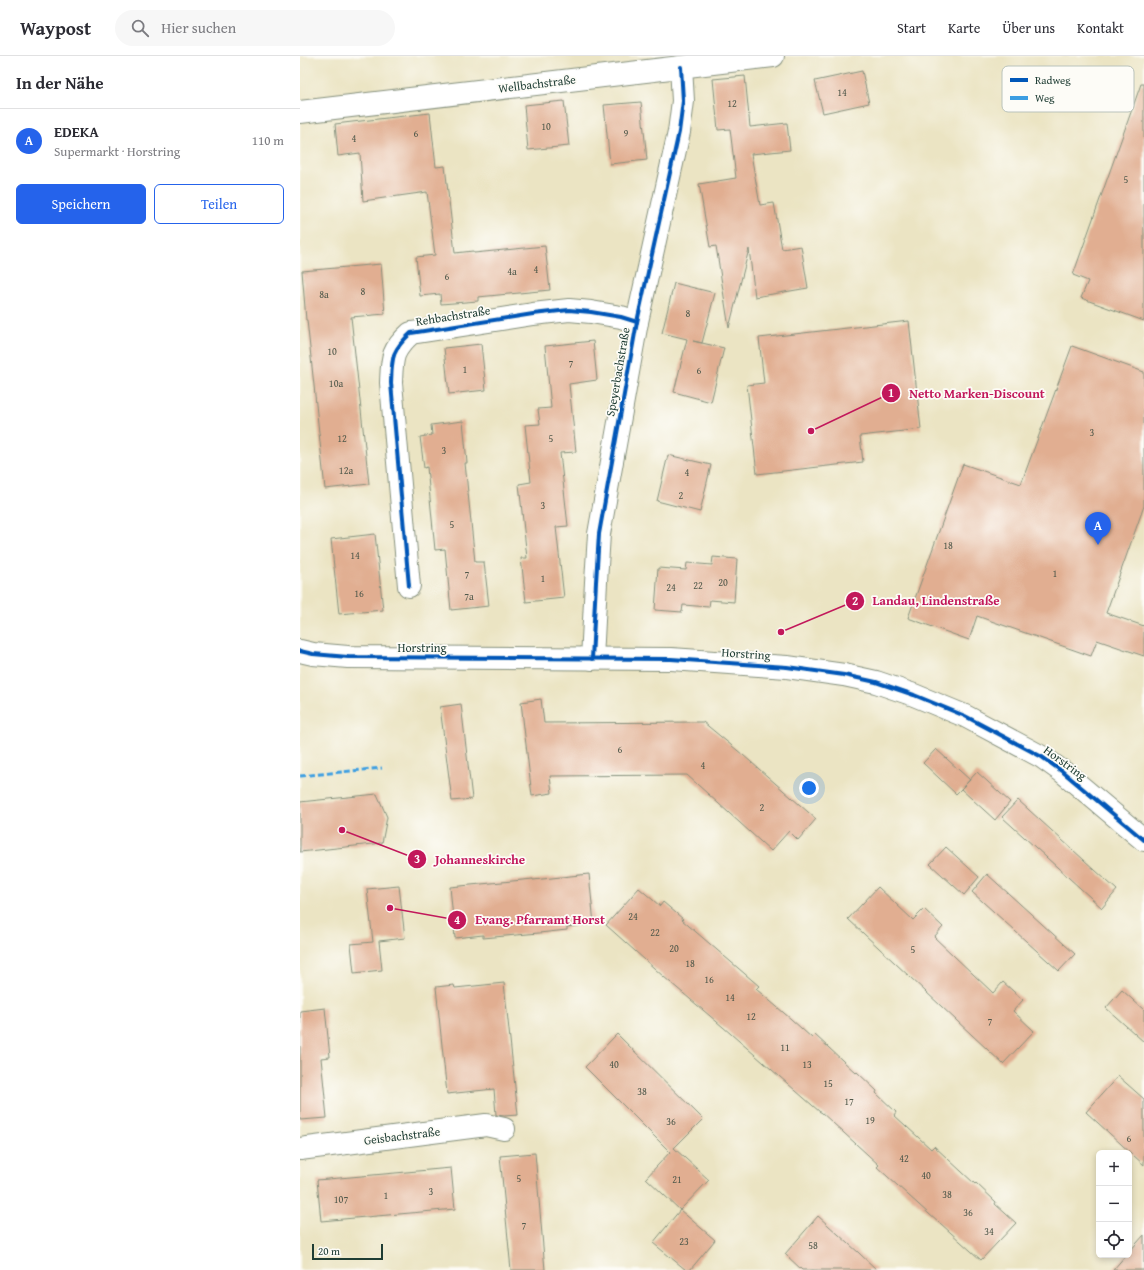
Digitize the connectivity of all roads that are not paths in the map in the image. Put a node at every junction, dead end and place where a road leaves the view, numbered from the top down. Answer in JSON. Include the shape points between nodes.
{"nodes":[{"id":1,"x":773,"y":56,"type":"edge"},
{"id":2,"x":715,"y":60,"type":"edge"},
{"id":3,"x":681,"y":67,"type":"junction"},
{"id":4,"x":300,"y":112,"type":"edge"},
{"id":5,"x":637,"y":322,"type":"junction"},
{"id":6,"x":410,"y":586,"type":"dead end"},
{"id":7,"x":304,"y":655,"type":"edge"},
{"id":8,"x":592,"y":659,"type":"junction"},
{"id":9,"x":1144,"y":840,"type":"edge"},
{"id":10,"x":504,"y":1129,"type":"dead end"},
{"id":11,"x":300,"y":1149,"type":"edge"}],
"edges":[{"from":1,"to":2,"type":"street","name":"Wellbachstraße"},
{"from":2,"to":3,"type":"street","name":"Wellbachstraße"},
{"from":3,"to":4,"type":"street","name":"Wellbachstraße"},
{"from":3,"to":5,"type":"street","name":"Speyerbachstraße","via":[[683,101],[680,132]]},
{"from":5,"to":6,"type":"street","name":"Rehbachstraße","via":[[621,317],[568,310],[411,333],[401,343],[392,358],[391,383]]},
{"from":5,"to":8,"type":"street","name":"Speyerbachstraße","via":[[599,534]]},
{"from":7,"to":8,"type":"street","name":"Horstring"},
{"from":8,"to":9,"type":"street","name":"Horstring","via":[[671,659],[763,665],[824,672],[876,682],[965,716],[1042,757]]},
{"from":10,"to":11,"type":"street","name":"Geisbachstraße","via":[[486,1125]]}]}
